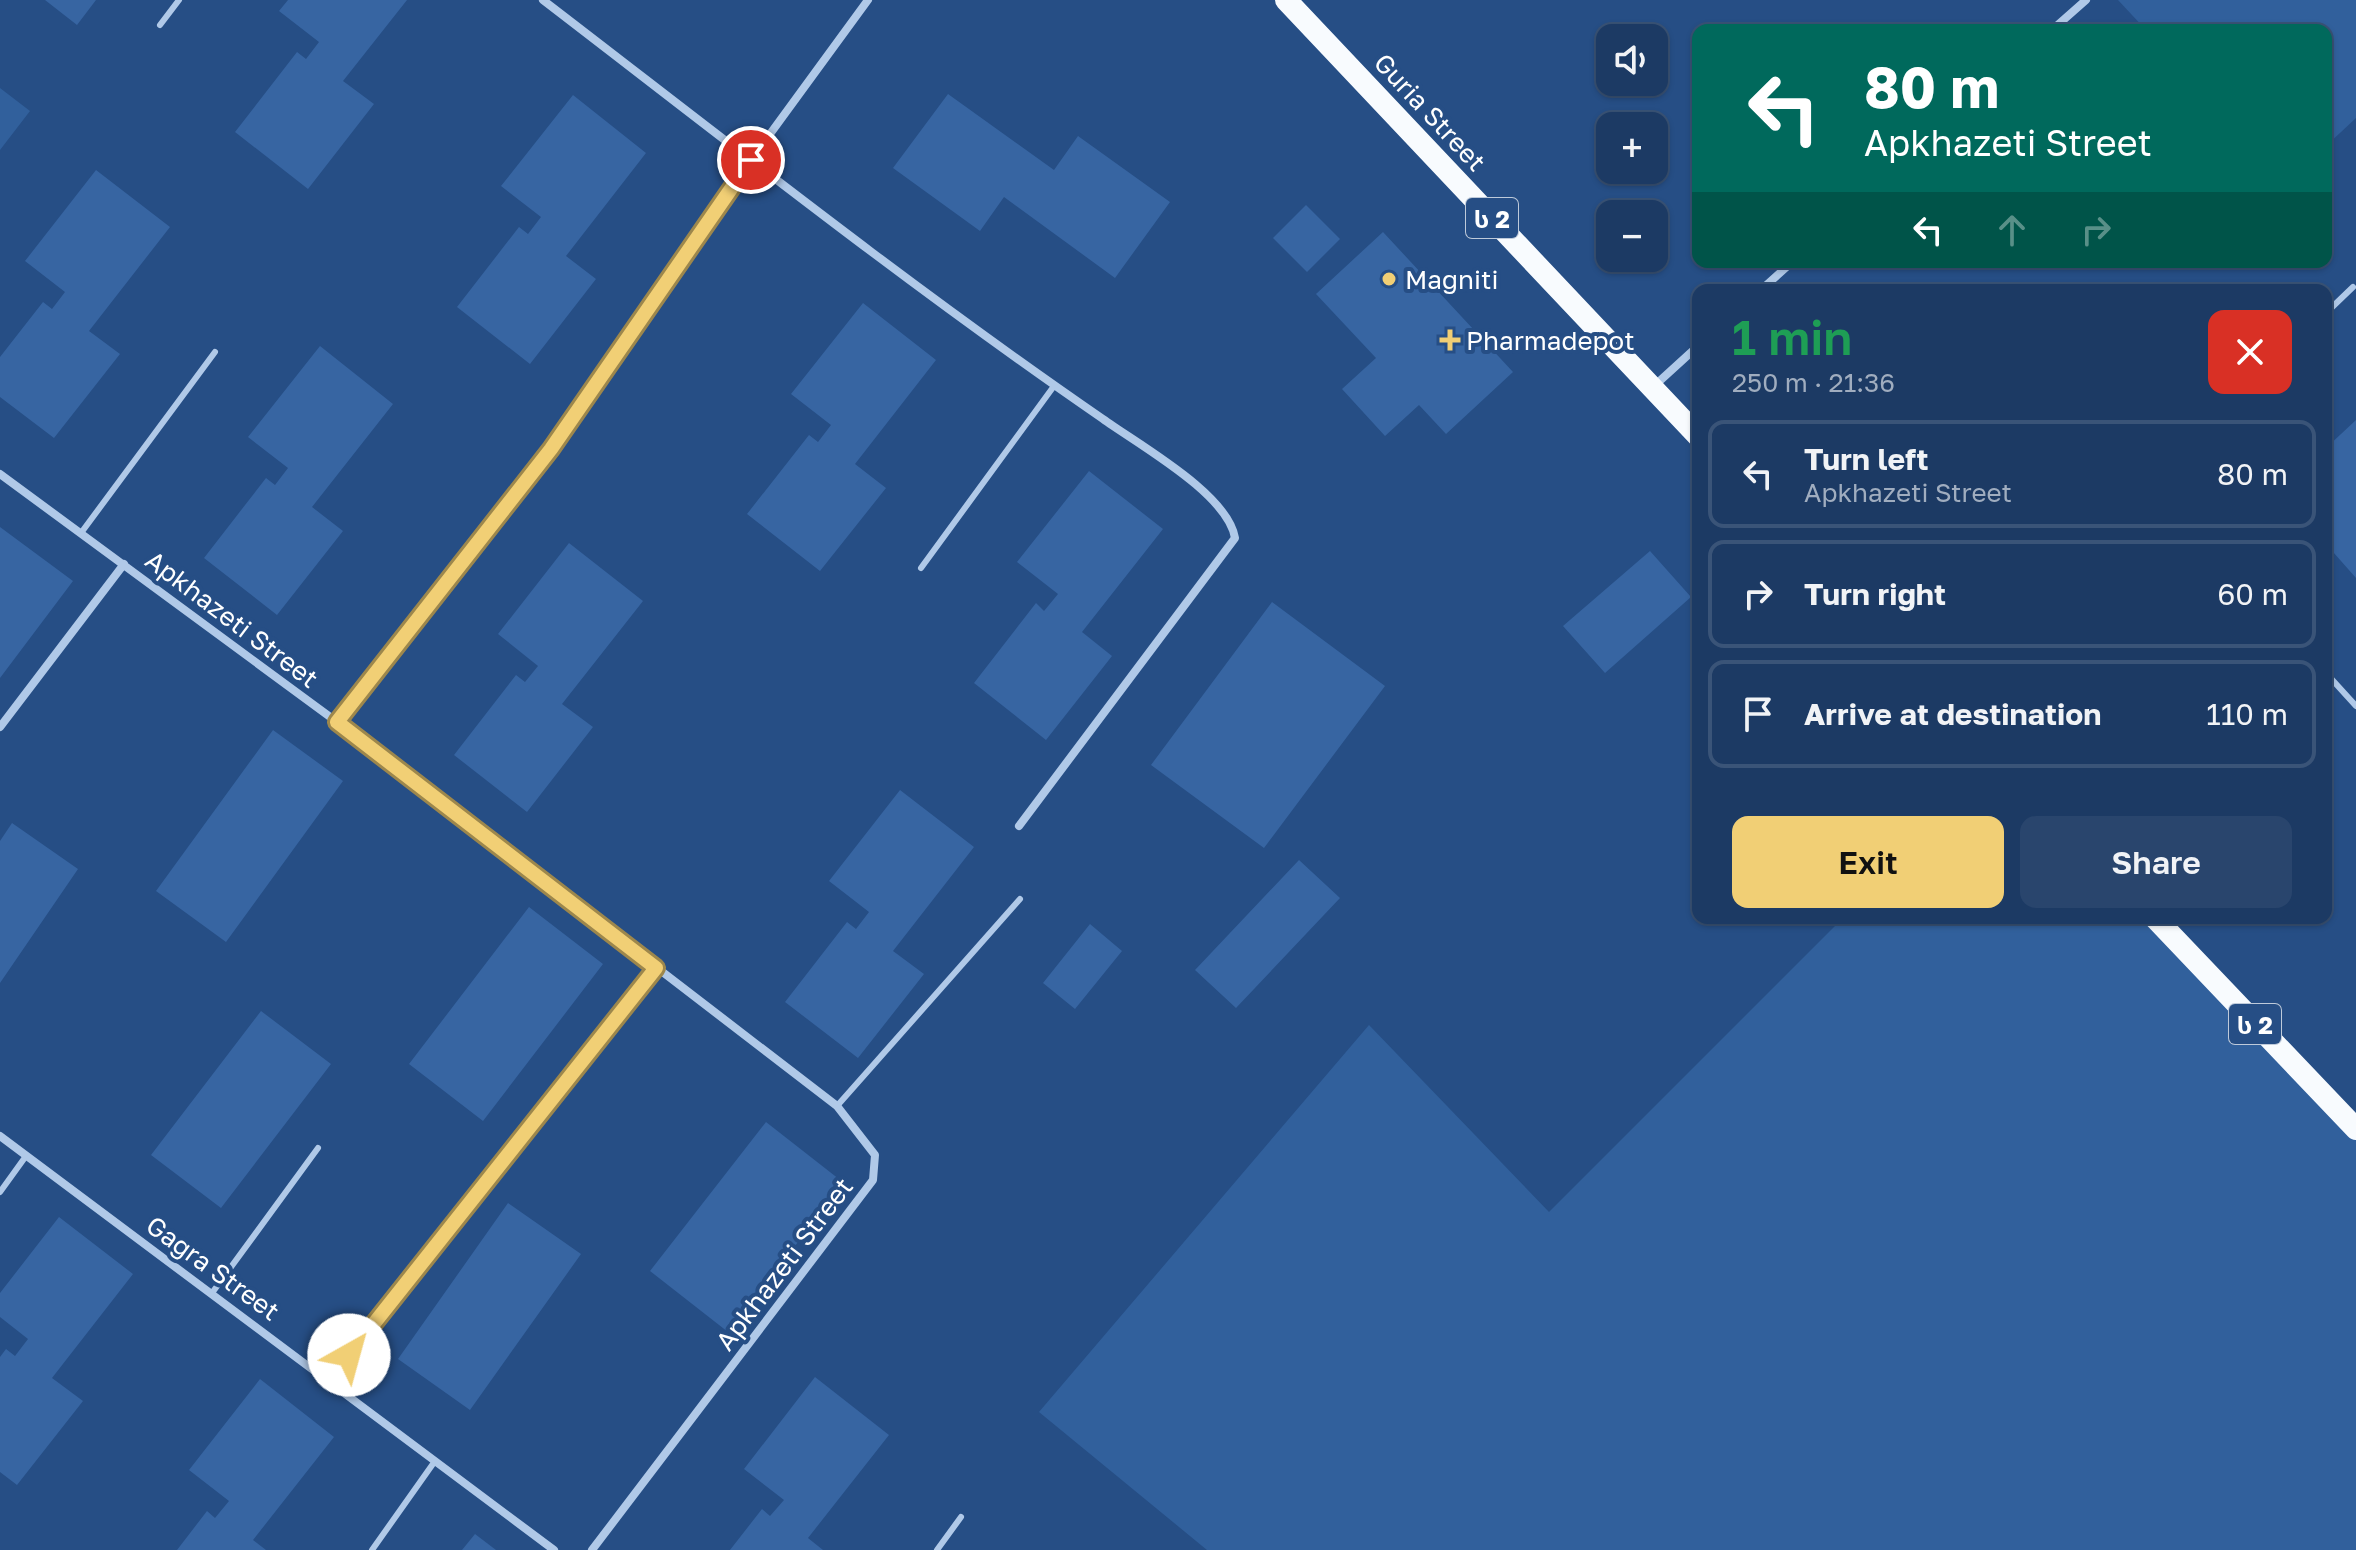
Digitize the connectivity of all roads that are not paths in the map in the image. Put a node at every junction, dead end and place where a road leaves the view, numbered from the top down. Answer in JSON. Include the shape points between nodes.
{"nodes":[{"id":1,"x":179,"y":0,"type":"edge"},
{"id":2,"x":543,"y":0,"type":"edge"},
{"id":3,"x":868,"y":0,"type":"edge"},
{"id":4,"x":1286,"y":0,"type":"edge"},
{"id":5,"x":2086,"y":0,"type":"edge"},
{"id":6,"x":2059,"y":24,"type":"edge"},
{"id":7,"x":160,"y":25,"type":"dead end"},
{"id":8,"x":751,"y":160,"type":"junction"},
{"id":9,"x":1785,"y":268,"type":"edge"},
{"id":10,"x":1768,"y":284,"type":"edge"},
{"id":11,"x":2353,"y":287,"type":"dead end"},
{"id":12,"x":2332,"y":307,"type":"edge"},
{"id":13,"x":1692,"y":351,"type":"edge"},
{"id":14,"x":215,"y":352,"type":"dead end"},
{"id":15,"x":1054,"y":386,"type":"junction"},
{"id":16,"x":1652,"y":387,"type":"junction"},
{"id":17,"x":1692,"y":430,"type":"edge"},
{"id":18,"x":0,"y":474,"type":"edge"},
{"id":19,"x":81,"y":533,"type":"junction"},
{"id":20,"x":124,"y":564,"type":"junction"},
{"id":21,"x":921,"y":568,"type":"dead end"},
{"id":22,"x":2332,"y":680,"type":"edge"},
{"id":23,"x":2356,"y":706,"type":"edge"},
{"id":24,"x":337,"y":722,"type":"junction"},
{"id":25,"x":0,"y":727,"type":"edge"},
{"id":26,"x":1019,"y":826,"type":"dead end"},
{"id":27,"x":1020,"y":899,"type":"dead end"},
{"id":28,"x":2161,"y":924,"type":"edge"},
{"id":29,"x":656,"y":968,"type":"junction"},
{"id":30,"x":837,"y":1106,"type":"junction"},
{"id":31,"x":2356,"y":1129,"type":"edge"},
{"id":32,"x":0,"y":1136,"type":"edge"},
{"id":33,"x":318,"y":1148,"type":"dead end"},
{"id":34,"x":26,"y":1156,"type":"junction"},
{"id":35,"x":0,"y":1192,"type":"edge"},
{"id":36,"x":212,"y":1293,"type":"junction"},
{"id":37,"x":330,"y":1380,"type":"junction"},
{"id":38,"x":435,"y":1461,"type":"junction"},
{"id":39,"x":961,"y":1517,"type":"dead end"},
{"id":40,"x":372,"y":1550,"type":"edge"},
{"id":41,"x":554,"y":1550,"type":"edge"},
{"id":42,"x":592,"y":1550,"type":"edge"},
{"id":43,"x":937,"y":1550,"type":"edge"}],
"edges":[{"from":1,"to":7,"type":"lane"},
{"from":2,"to":8,"type":"street"},
{"from":3,"to":8,"type":"street"},
{"from":4,"to":16,"type":"highway","name":"Guria Street","number":"ს 2"},
{"from":5,"to":6,"type":"street"},
{"from":8,"to":15,"type":"street"},
{"from":8,"to":24,"type":"street","via":[[551,449]]},
{"from":9,"to":10,"type":"street"},
{"from":11,"to":12,"type":"lane"},
{"from":13,"to":16,"type":"street"},
{"from":14,"to":19,"type":"lane"},
{"from":15,"to":21,"type":"lane"},
{"from":15,"to":26,"type":"street","via":[[1220,507],[1233,522],[1235,538]]},
{"from":16,"to":17,"type":"highway","name":"Guria Street","number":"ს 2"},
{"from":18,"to":19,"type":"street","name":"Apkhazeti Street"},
{"from":19,"to":20,"type":"street","name":"Apkhazeti Street"},
{"from":20,"to":24,"type":"street","name":"Apkhazeti Street"},
{"from":20,"to":25,"type":"street"},
{"from":22,"to":23,"type":"lane"},
{"from":24,"to":29,"type":"street","name":"Apkhazeti Street"},
{"from":27,"to":30,"type":"lane"},
{"from":28,"to":31,"type":"highway","number":"ს 2"},
{"from":29,"to":30,"type":"street","name":"Apkhazeti Street"},
{"from":29,"to":37,"type":"street"},
{"from":30,"to":42,"type":"street","name":"Apkhazeti Street","via":[[875,1155],[873,1180]]},
{"from":32,"to":34,"type":"street","name":"Gagra Street"},
{"from":33,"to":36,"type":"lane"},
{"from":34,"to":35,"type":"lane"},
{"from":34,"to":36,"type":"street","name":"Gagra Street"},
{"from":36,"to":37,"type":"street","name":"Gagra Street"},
{"from":37,"to":38,"type":"street","name":"Gagra Street"},
{"from":38,"to":40,"type":"lane"},
{"from":38,"to":41,"type":"street","name":"Gagra Street"},
{"from":39,"to":43,"type":"lane"}]}
